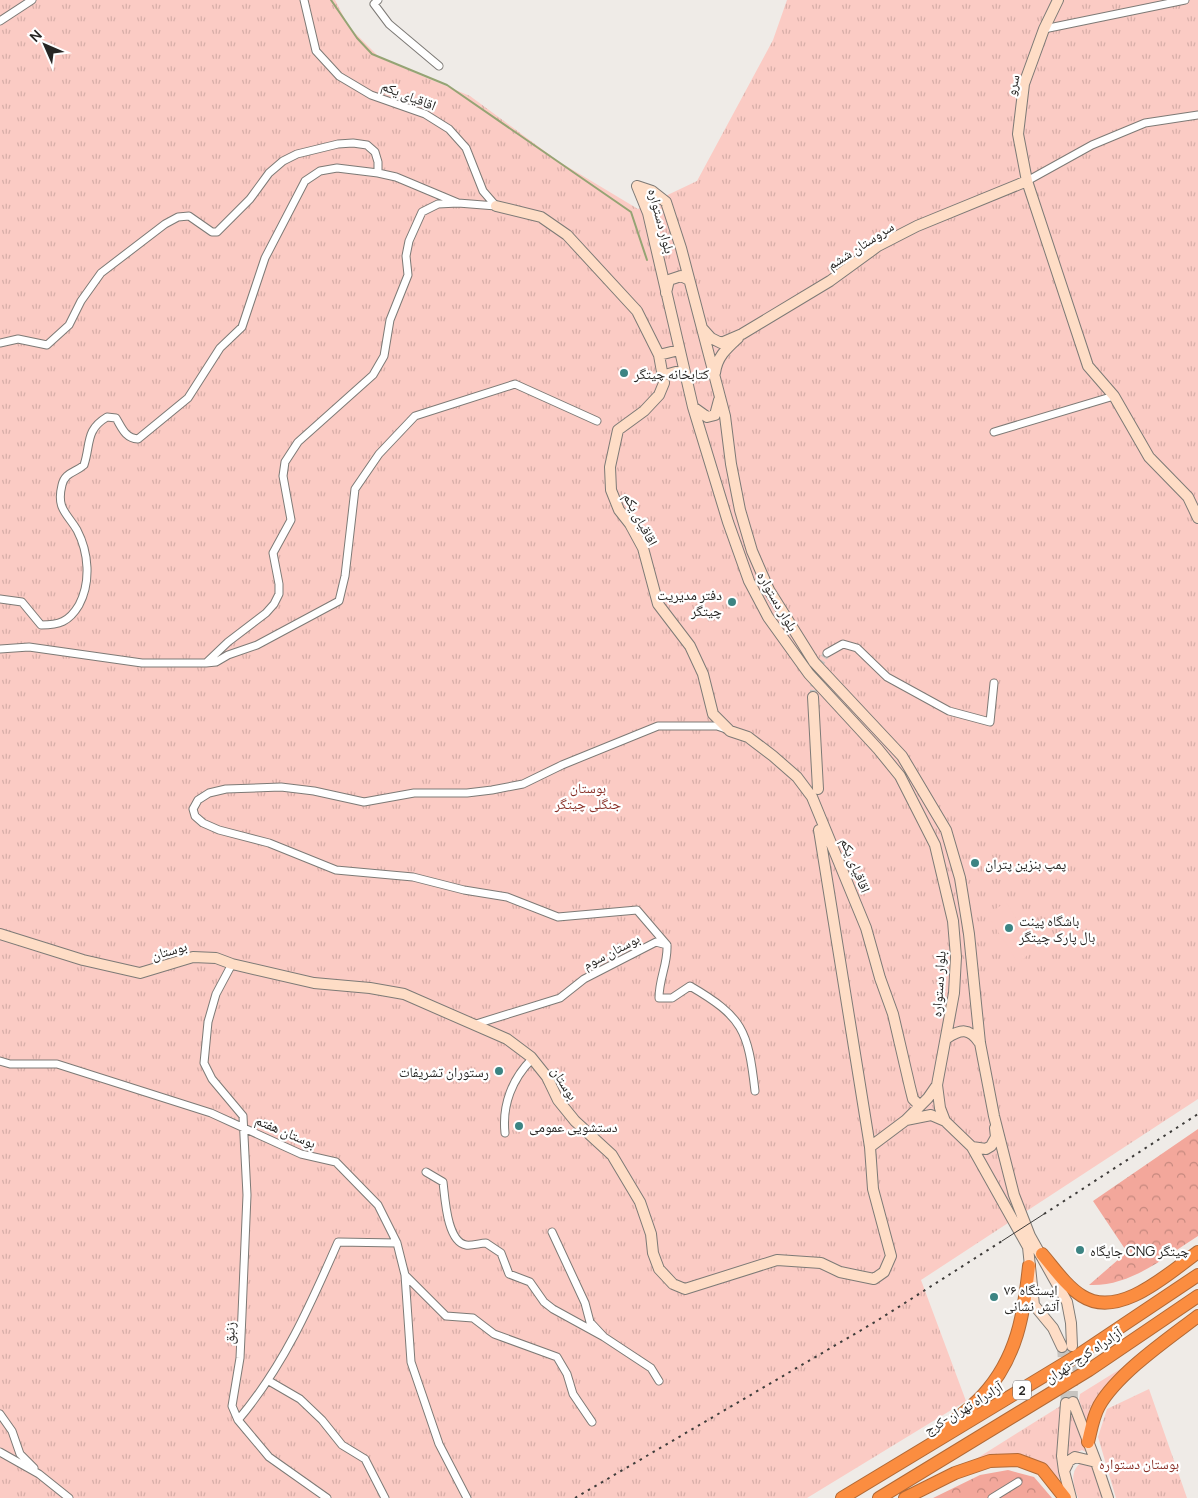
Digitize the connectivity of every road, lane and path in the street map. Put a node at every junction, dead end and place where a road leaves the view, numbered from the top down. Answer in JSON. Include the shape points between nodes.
{"nodes":[{"id":1,"x":32,"y":0,"type":"edge"},
{"id":2,"x":304,"y":0,"type":"edge"},
{"id":3,"x":378,"y":0,"type":"edge"},
{"id":4,"x":1058,"y":0,"type":"edge"},
{"id":5,"x":1185,"y":0,"type":"edge"},
{"id":6,"x":0,"y":21,"type":"edge"},
{"id":7,"x":1044,"y":29,"type":"junction"},
{"id":8,"x":439,"y":66,"type":"dead end"},
{"id":9,"x":1198,"y":115,"type":"edge"},
{"id":10,"x":378,"y":173,"type":"junction"},
{"id":11,"x":1027,"y":181,"type":"junction"},
{"id":12,"x":458,"y":203,"type":"junction"},
{"id":13,"x":496,"y":206,"type":"junction"},
{"id":14,"x":689,"y":280,"type":"junction"},
{"id":15,"x":666,"y":294,"type":"junction"},
{"id":16,"x":701,"y":327,"type":"junction"},
{"id":17,"x":742,"y":334,"type":"junction"},
{"id":18,"x":0,"y":343,"type":"edge"},
{"id":19,"x":678,"y":350,"type":"junction"},
{"id":20,"x":659,"y":355,"type":"junction"},
{"id":21,"x":683,"y":370,"type":"junction"},
{"id":22,"x":661,"y":376,"type":"junction"},
{"id":23,"x":715,"y":381,"type":"junction"},
{"id":24,"x":720,"y":396,"type":"junction"},
{"id":25,"x":1114,"y":396,"type":"junction"},
{"id":26,"x":692,"y":407,"type":"junction"},
{"id":27,"x":597,"y":420,"type":"dead end"},
{"id":28,"x":994,"y":432,"type":"dead end"},
{"id":29,"x":1198,"y":518,"type":"edge"},
{"id":30,"x":0,"y":599,"type":"edge"},
{"id":31,"x":0,"y":650,"type":"edge"},
{"id":32,"x":827,"y":653,"type":"tunnel mouth"},
{"id":33,"x":206,"y":663,"type":"junction"},
{"id":34,"x":994,"y":683,"type":"dead end"},
{"id":35,"x":813,"y":697,"type":"tunnel mouth"},
{"id":36,"x":730,"y":731,"type":"junction"},
{"id":37,"x":818,"y":789,"type":"dead end"},
{"id":38,"x":819,"y":830,"type":"dead end"},
{"id":39,"x":0,"y":934,"type":"edge"},
{"id":40,"x":667,"y":945,"type":"junction"},
{"id":41,"x":232,"y":964,"type":"junction"},
{"id":42,"x":476,"y":1024,"type":"junction"},
{"id":43,"x":947,"y":1038,"type":"junction"},
{"id":44,"x":980,"y":1043,"type":"junction"},
{"id":45,"x":532,"y":1059,"type":"junction"},
{"id":46,"x":0,"y":1061,"type":"edge"},
{"id":47,"x":937,"y":1085,"type":"junction"},
{"id":48,"x":755,"y":1091,"type":"dead end"},
{"id":49,"x":919,"y":1105,"type":"junction"},
{"id":50,"x":994,"y":1116,"type":"junction"},
{"id":51,"x":906,"y":1120,"type":"junction"},
{"id":52,"x":945,"y":1121,"type":"junction"},
{"id":53,"x":244,"y":1126,"type":"junction"},
{"id":54,"x":505,"y":1133,"type":"dead end"},
{"id":55,"x":870,"y":1147,"type":"junction"},
{"id":56,"x":972,"y":1147,"type":"junction"},
{"id":57,"x":426,"y":1172,"type":"dead end"},
{"id":58,"x":552,"y":1232,"type":"dead end"},
{"id":59,"x":397,"y":1244,"type":"junction"},
{"id":60,"x":1198,"y":1252,"type":"edge"},
{"id":61,"x":1042,"y":1254,"type":"junction"},
{"id":62,"x":1029,"y":1266,"type":"junction"},
{"id":63,"x":405,"y":1275,"type":"junction"},
{"id":64,"x":1198,"y":1275,"type":"edge"},
{"id":65,"x":1198,"y":1296,"type":"edge"},
{"id":66,"x":1198,"y":1316,"type":"edge"},
{"id":67,"x":604,"y":1336,"type":"junction"},
{"id":68,"x":270,"y":1380,"type":"junction"},
{"id":69,"x":659,"y":1381,"type":"dead end"},
{"id":70,"x":0,"y":1414,"type":"edge"},
{"id":71,"x":238,"y":1420,"type":"junction"},
{"id":72,"x":592,"y":1422,"type":"dead end"},
{"id":73,"x":1088,"y":1442,"type":"junction"},
{"id":74,"x":0,"y":1452,"type":"edge"},
{"id":75,"x":1096,"y":1462,"type":"junction"},
{"id":76,"x":1064,"y":1471,"type":"junction"},
{"id":77,"x":39,"y":1474,"type":"junction"},
{"id":78,"x":1018,"y":1482,"type":"dead end"},
{"id":79,"x":69,"y":1498,"type":"edge"},
{"id":80,"x":327,"y":1498,"type":"edge"},
{"id":81,"x":385,"y":1498,"type":"edge"},
{"id":82,"x":466,"y":1498,"type":"edge"},
{"id":83,"x":841,"y":1498,"type":"edge"},
{"id":84,"x":879,"y":1498,"type":"edge"},
{"id":85,"x":905,"y":1498,"type":"edge"},
{"id":86,"x":992,"y":1498,"type":"edge"},
{"id":87,"x":1065,"y":1498,"type":"edge"},
{"id":88,"x":1071,"y":1498,"type":"edge"},
{"id":89,"x":1108,"y":1498,"type":"edge"}],
"edges":[{"from":1,"to":6,"type":"street"},
{"from":2,"to":13,"type":"street","name":"اقاقیای یکم","via":[[316,51],[339,76],[371,95],[425,114],[449,129],[466,148],[483,191]]},
{"from":3,"to":8,"type":"street","via":[[374,4],[390,24]]},
{"from":4,"to":7,"type":"street","name":"سرو"},
{"from":5,"to":7,"type":"street"},
{"from":7,"to":11,"type":"street","name":"سرو","via":[[1024,84],[1018,134]]},
{"from":9,"to":11,"type":"street","via":[[1145,123],[1092,145]]},
{"from":10,"to":12,"type":"street","via":[[396,177]]},
{"from":10,"to":18,"type":"street","via":[[375,152],[366,145],[353,142],[297,154],[269,172],[250,200],[216,232],[189,216],[178,217],[115,260],[101,273],[69,324],[47,345],[18,338]]},
{"from":10,"to":30,"type":"street","via":[[336,168],[320,171],[305,181],[266,258],[242,327],[220,348],[188,398],[138,439],[124,434],[116,418],[107,417],[97,423],[91,432],[84,465],[68,474],[62,486],[64,515],[77,531],[87,564],[84,594],[72,614],[57,625],[41,625],[22,602]]},
{"from":11,"to":17,"type":"street","name":"سروستان ششم","via":[[917,226],[878,246],[830,281]]},
{"from":11,"to":25,"type":"street","name":"سرو","via":[[1088,366]]},
{"from":12,"to":13,"type":"street"},
{"from":12,"to":33,"type":"street","via":[[438,204],[422,212],[408,241],[408,275],[390,320],[384,356],[373,375],[298,442],[286,462],[283,476],[290,520],[273,553],[279,584],[274,604]]},
{"from":13,"to":20,"type":"street","name":"اقاقیای یکم","via":[[540,217],[567,235],[637,310]]},
{"from":14,"to":15,"type":"street","via":[[681,276],[669,280]]},
{"from":14,"to":15,"type":"street","name":"بلوار دستواره","via":[[666,202],[652,191],[637,186],[648,213]]},
{"from":14,"to":16,"type":"street","name":"بلوار دستواره"},
{"from":15,"to":19,"type":"street","name":"بلوار دستواره"},
{"from":16,"to":17,"type":"street","via":[[721,343]]},
{"from":16,"to":23,"type":"street","name":"بلوار دستواره"},
{"from":17,"to":23,"type":"street","via":[[716,363]]},
{"from":19,"to":20,"type":"street"},
{"from":19,"to":21,"type":"street","name":"بلوار دستواره"},
{"from":20,"to":22,"type":"street","name":"اقاقیای یکم"},
{"from":21,"to":22,"type":"street"},
{"from":21,"to":26,"type":"street","name":"بلوار دستواره"},
{"from":22,"to":36,"type":"street","name":"اقاقیای یکم","via":[[664,383],[659,394],[644,411],[618,430],[610,467],[611,490],[619,510],[643,548],[658,604],[690,646],[703,674],[713,714]]},
{"from":23,"to":24,"type":"street","name":"بلوار دستواره"},
{"from":24,"to":26,"type":"street","via":[[715,415],[706,417]]},
{"from":24,"to":44,"type":"street","name":"بلوار دستواره","via":[[740,510],[752,551],[769,590],[814,662],[902,756],[946,830],[960,878],[969,934]]},
{"from":25,"to":28,"type":"street"},
{"from":25,"to":29,"type":"street","name":"سرو","via":[[1149,457],[1188,497]]},
{"from":26,"to":43,"type":"street","name":"بلوار دستواره","via":[[743,564],[768,617],[809,674],[900,776],[935,845],[953,921],[956,957]]},
{"from":27,"to":33,"type":"street","via":[[515,384],[415,416],[379,454],[355,489],[339,601],[257,645]]},
{"from":31,"to":33,"type":"street","via":[[29,647],[142,663]]},
{"from":32,"to":34,"type":"street","via":[[843,644],[857,648],[887,677],[949,711],[990,722]]},
{"from":35,"to":37,"type":"street"},
{"from":36,"to":40,"type":"street","via":[[717,726],[658,726],[523,784],[492,790],[414,793],[364,802],[281,787],[226,789],[209,793],[198,800],[193,809],[194,816],[219,830],[269,843],[336,870],[413,877],[507,897],[558,917],[637,910]]},
{"from":36,"to":49,"type":"street","name":"اقاقیای یکم","via":[[748,737],[773,756],[798,777],[812,797],[866,928],[893,1014],[912,1093]]},
{"from":38,"to":55,"type":"street"},
{"from":39,"to":41,"type":"street","name":"بوستان","via":[[140,974],[194,956],[216,958]]},
{"from":40,"to":42,"type":"street","name":"بوستان سوم","via":[[656,942],[584,979],[560,998]]},
{"from":40,"to":48,"type":"street","via":[[668,958],[659,981],[659,998],[672,998],[690,986],[736,1019],[752,1061]]},
{"from":41,"to":42,"type":"street","name":"بوستان","via":[[314,983],[404,994]]},
{"from":41,"to":53,"type":"street","via":[[216,994],[208,1022],[204,1063],[212,1079],[243,1116]]},
{"from":42,"to":45,"type":"street","name":"بوستان","via":[[507,1039]]},
{"from":43,"to":44,"type":"street","via":[[966,1030]]},
{"from":43,"to":47,"type":"street","name":"بلوار دستواره"},
{"from":44,"to":50,"type":"street","name":"بلوار دستواره"},
{"from":45,"to":54,"type":"street","via":[[518,1076],[508,1097],[503,1118]]},
{"from":45,"to":55,"type":"street","name":"بوستان","via":[[575,1122],[612,1155],[640,1202],[659,1269],[673,1284],[685,1289],[777,1260],[821,1263],[840,1272],[874,1279],[884,1272],[890,1256],[873,1189]]},
{"from":46,"to":53,"type":"street","name":"بوستان هفتم","via":[[57,1064],[156,1094]]},
{"from":47,"to":49,"type":"street"},
{"from":47,"to":52,"type":"street","name":"بلوار دستواره"},
{"from":49,"to":51,"type":"street"},
{"from":50,"to":56,"type":"street","via":[[996,1137],[991,1146]]},
{"from":50,"to":61,"type":"street","name":"بلوار دستواره","via":[[1014,1195],[1030,1236]]},
{"from":51,"to":52,"type":"street","via":[[931,1115]]},
{"from":51,"to":55,"type":"street"},
{"from":52,"to":56,"type":"street"},
{"from":53,"to":59,"type":"street","name":"بوستان هفتم","via":[[301,1154],[336,1162],[378,1205]]},
{"from":53,"to":71,"type":"street","name":"زنبق","via":[[247,1196],[242,1314],[240,1358],[232,1406]]},
{"from":56,"to":62,"type":"street","via":[[1028,1247]]},
{"from":57,"to":67,"type":"street","via":[[443,1182],[452,1233],[460,1242],[467,1245],[486,1243],[501,1253],[509,1274],[530,1282],[544,1302]]},
{"from":58,"to":67,"type":"street","via":[[585,1303],[590,1322]]},
{"from":59,"to":63,"type":"street","name":"بوستان هفتم"},
{"from":59,"to":68,"type":"street","via":[[338,1242],[303,1322]]},
{"from":60,"to":61,"type":"highway","via":[[1132,1297],[1097,1303],[1072,1288]]},
{"from":61,"to":62,"type":"street","name":"بلوار دستواره","via":[[1067,1302],[1071,1322],[1067,1346],[1034,1305]]},
{"from":62,"to":83,"type":"highway","via":[[1025,1305],[1015,1343],[1008,1359],[982,1396],[940,1433]]},
{"from":63,"to":72,"type":"street","via":[[446,1316],[472,1318],[494,1334],[557,1357],[573,1394]]},
{"from":63,"to":82,"type":"street","name":"بوستان هفتم","via":[[411,1362],[439,1444]]},
{"from":64,"to":83,"type":"highway","name":"آزادراه تهران-کرج","number":"2","via":[[1077,1356]]},
{"from":65,"to":84,"type":"highway","name":"آزادراه کرج-تهران","number":"2","via":[[1089,1370]]},
{"from":66,"to":73,"type":"highway","via":[[1114,1386],[1098,1407]]},
{"from":67,"to":69,"type":"street","via":[[650,1368]]},
{"from":68,"to":71,"type":"street"},
{"from":68,"to":81,"type":"street","via":[[300,1399],[342,1445],[364,1459]]},
{"from":70,"to":77,"type":"street","via":[[12,1431],[20,1454]]},
{"from":71,"to":80,"type":"street","name":"زنبق","via":[[269,1457]]},
{"from":73,"to":75,"type":"street"},
{"from":73,"to":76,"type":"street","via":[[1069,1402],[1062,1456]]},
{"from":74,"to":77,"type":"street"},
{"from":75,"to":76,"type":"street","via":[[1075,1457]]},
{"from":75,"to":89,"type":"street"},
{"from":76,"to":88,"type":"street"},
{"from":77,"to":79,"type":"street"},
{"from":78,"to":86,"type":"street"},
{"from":85,"to":87,"type":"highway","via":[[955,1473],[990,1461],[1018,1460],[1042,1469]]}]}
